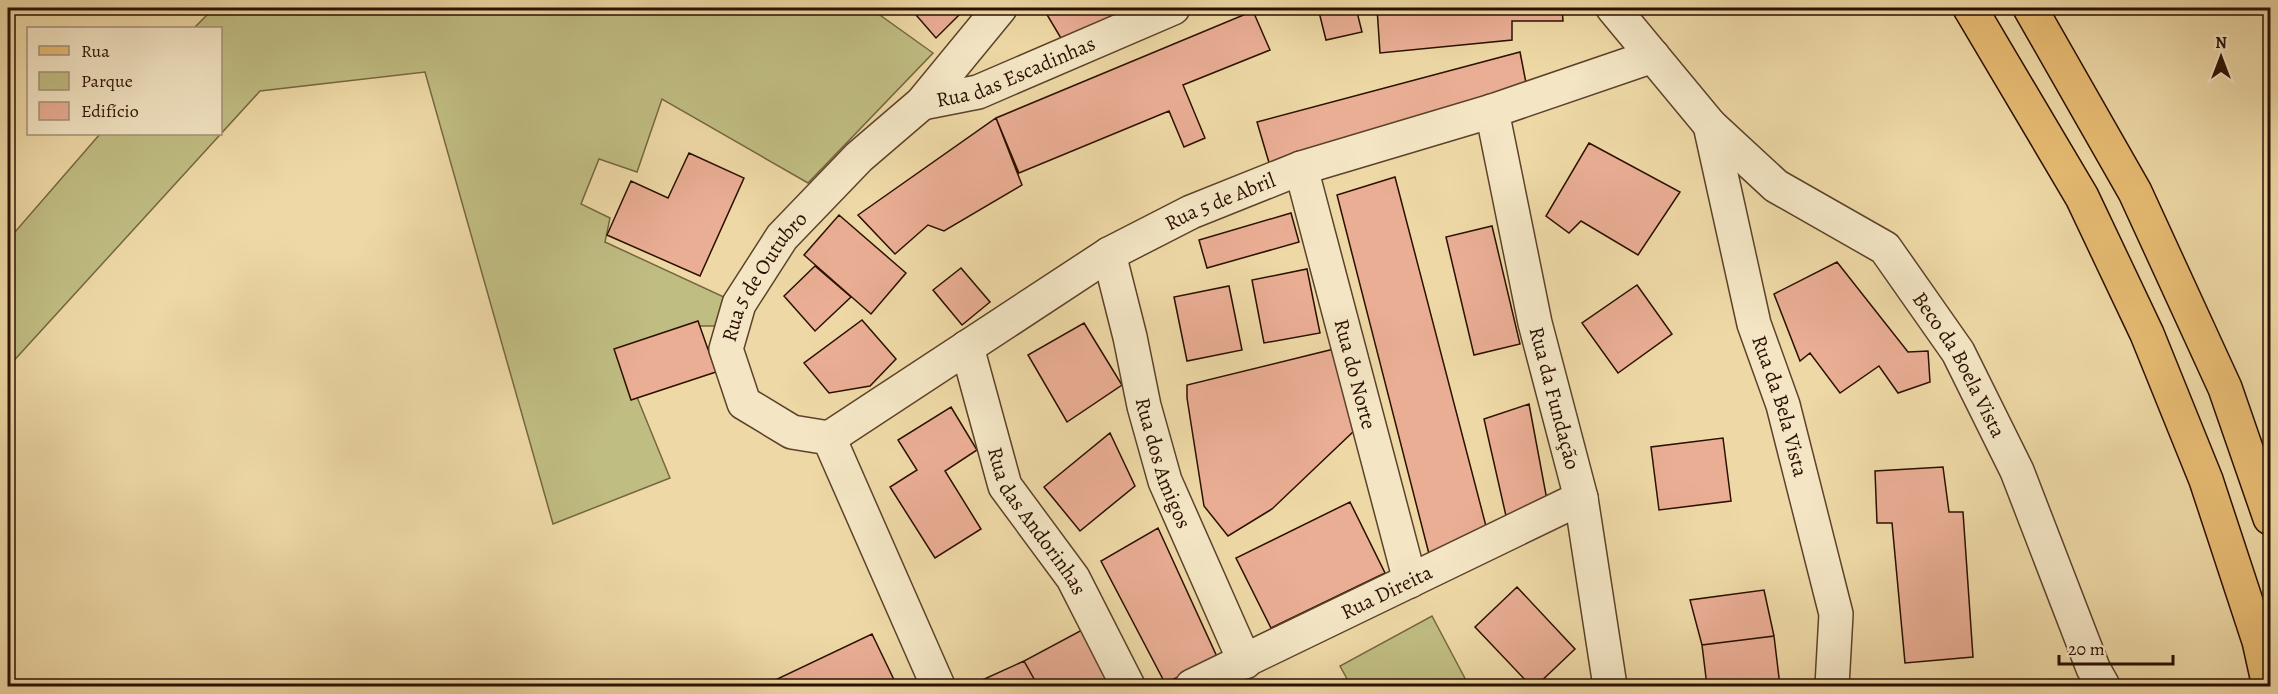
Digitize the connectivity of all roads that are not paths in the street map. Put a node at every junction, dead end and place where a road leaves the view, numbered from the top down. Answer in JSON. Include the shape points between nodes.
{"nodes":[{"id":1,"x":1000,"y":8,"type":"edge"},
{"id":2,"x":1173,"y":8,"type":"edge"},
{"id":3,"x":1613,"y":8,"type":"edge"},
{"id":4,"x":1960,"y":8,"type":"edge"},
{"id":5,"x":1970,"y":8,"type":"edge"},
{"id":6,"x":2030,"y":8,"type":"edge"},
{"id":7,"x":1653,"y":56,"type":"junction"},
{"id":8,"x":2010,"y":73,"type":"junction"},
{"id":9,"x":922,"y":103,"type":"junction"},
{"id":10,"x":1492,"y":111,"type":"junction"},
{"id":11,"x":1710,"y":125,"type":"junction"},
{"id":12,"x":1301,"y":168,"type":"junction"},
{"id":13,"x":1108,"y":254,"type":"junction"},
{"id":14,"x":967,"y":347,"type":"junction"},
{"id":15,"x":829,"y":438,"type":"junction"},
{"id":16,"x":1581,"y":498,"type":"junction"},
{"id":17,"x":2271,"y":518,"type":"edge"},
{"id":18,"x":1410,"y":581,"type":"junction"},
{"id":19,"x":1245,"y":662,"type":"junction"},
{"id":20,"x":938,"y":687,"type":"edge"},
{"id":21,"x":1128,"y":687,"type":"edge"},
{"id":22,"x":1192,"y":687,"type":"edge"},
{"id":23,"x":1611,"y":687,"type":"edge"},
{"id":24,"x":1832,"y":687,"type":"edge"},
{"id":25,"x":2103,"y":687,"type":"edge"},
{"id":26,"x":2269,"y":687,"type":"edge"}],
"edges":[{"from":1,"to":9,"type":"street","name":"Rua 5 de Outubro"},
{"from":2,"to":9,"type":"street","name":"Rua das Escadinhas","via":[[978,92]]},
{"from":3,"to":7,"type":"street"},
{"from":4,"to":8,"type":"street"},
{"from":5,"to":8,"type":"main road"},
{"from":6,"to":17,"type":"main road","via":[[2135,192],[2225,388]]},
{"from":7,"to":10,"type":"street","name":"Rua 5 de Abril"},
{"from":7,"to":11,"type":"street"},
{"from":8,"to":26,"type":"main road","via":[[2082,197],[2147,334],[2206,480],[2259,641]]},
{"from":9,"to":15,"type":"street","name":"Rua 5 de Outubro","via":[[859,157],[782,237],[739,304],[726,349],[744,403],[792,432]]},
{"from":10,"to":12,"type":"street","name":"Rua 5 de Abril"},
{"from":10,"to":16,"type":"street","name":"Rua da Fundação","via":[[1535,323]]},
{"from":11,"to":24,"type":"street","name":"Rua da Bela Vista","via":[[1754,324],[1782,405],[1836,614]]},
{"from":11,"to":25,"type":"street","name":"Beco da Boela Vista","via":[[1776,186],[1885,248],[1958,352],[2018,471]]},
{"from":12,"to":13,"type":"street","name":"Rua 5 de Abril","via":[[1191,212]]},
{"from":12,"to":18,"type":"street","name":"Rua do Norte"},
{"from":13,"to":14,"type":"street","name":"Rua 5 de Abril"},
{"from":13,"to":19,"type":"street","name":"Rua dos Amigos","via":[[1165,481]]},
{"from":14,"to":15,"type":"street","name":"Rua 5 de Abril"},
{"from":14,"to":21,"type":"street","name":"Rua das Andorinhas","via":[[1005,486],[1073,578]]},
{"from":15,"to":20,"type":"street"},
{"from":16,"to":18,"type":"street","name":"Rua Direita"},
{"from":16,"to":23,"type":"street","name":"Rua da Fundação"},
{"from":18,"to":19,"type":"street","name":"Rua Direita"},
{"from":19,"to":22,"type":"street","name":"Rua Direita"}]}
